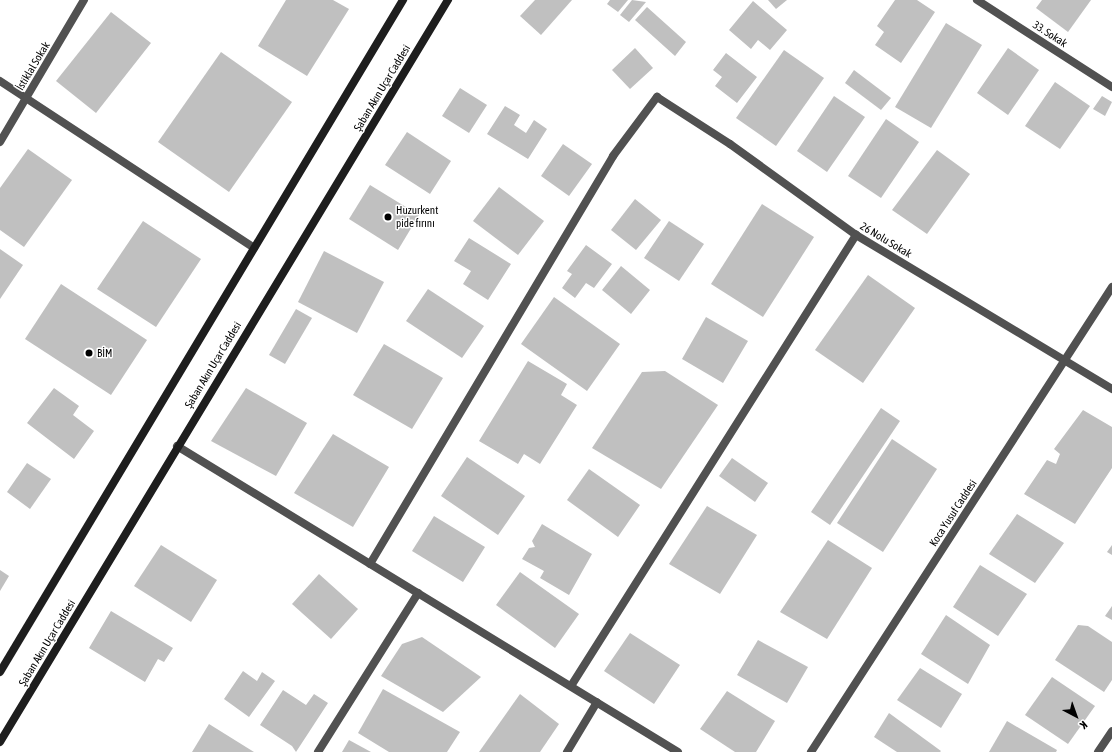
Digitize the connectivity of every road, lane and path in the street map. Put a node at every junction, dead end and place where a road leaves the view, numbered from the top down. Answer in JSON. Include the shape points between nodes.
{"nodes":[{"id":1,"x":84,"y":0,"type":"edge"},
{"id":2,"x":403,"y":0,"type":"edge"},
{"id":3,"x":448,"y":0,"type":"edge"},
{"id":4,"x":977,"y":0,"type":"edge"},
{"id":5,"x":0,"y":81,"type":"edge"},
{"id":6,"x":1112,"y":87,"type":"edge"},
{"id":7,"x":26,"y":98,"type":"junction"},
{"id":8,"x":0,"y":142,"type":"edge"},
{"id":9,"x":856,"y":235,"type":"junction"},
{"id":10,"x":254,"y":248,"type":"junction"},
{"id":11,"x":1112,"y":286,"type":"edge"},
{"id":12,"x":1065,"y":360,"type":"junction"},
{"id":13,"x":1112,"y":389,"type":"edge"},
{"id":14,"x":177,"y":446,"type":"junction"},
{"id":15,"x":370,"y":564,"type":"junction"},
{"id":16,"x":418,"y":593,"type":"junction"},
{"id":17,"x":0,"y":672,"type":"edge"},
{"id":18,"x":571,"y":686,"type":"junction"},
{"id":19,"x":597,"y":702,"type":"junction"},
{"id":20,"x":1112,"y":731,"type":"edge"},
{"id":21,"x":0,"y":742,"type":"edge"},
{"id":22,"x":318,"y":752,"type":"edge"},
{"id":23,"x":566,"y":752,"type":"edge"},
{"id":24,"x":678,"y":752,"type":"edge"},
{"id":25,"x":811,"y":752,"type":"edge"},
{"id":26,"x":1098,"y":752,"type":"edge"}],
"edges":[{"from":1,"to":7,"type":"street","name":"İstiklal Sokak"},
{"from":2,"to":10,"type":"main road"},
{"from":3,"to":14,"type":"main road","name":"Şaban Akın Uçar Caddesi"},
{"from":4,"to":6,"type":"street","name":"33. Sokak"},
{"from":5,"to":7,"type":"street"},
{"from":7,"to":8,"type":"street","name":"İstiklal Sokak"},
{"from":7,"to":10,"type":"street"},
{"from":9,"to":12,"type":"street","name":"26 Nolu Sokak"},
{"from":9,"to":15,"type":"street","name":"26 Nolu Sokak","via":[[730,144],[657,97],[613,156]]},
{"from":9,"to":18,"type":"street"},
{"from":10,"to":17,"type":"main road"},
{"from":11,"to":12,"type":"street","name":"Koca Yusuf Caddesi"},
{"from":12,"to":13,"type":"street","name":"26 Nolu Sokak"},
{"from":12,"to":25,"type":"street","name":"Koca Yusuf Caddesi"},
{"from":14,"to":15,"type":"street"},
{"from":14,"to":21,"type":"main road","name":"Şaban Akın Uçar Caddesi"},
{"from":15,"to":16,"type":"street"},
{"from":16,"to":18,"type":"street"},
{"from":16,"to":22,"type":"street"},
{"from":18,"to":19,"type":"street"},
{"from":19,"to":23,"type":"street"},
{"from":19,"to":24,"type":"street"},
{"from":20,"to":26,"type":"street"}]}
